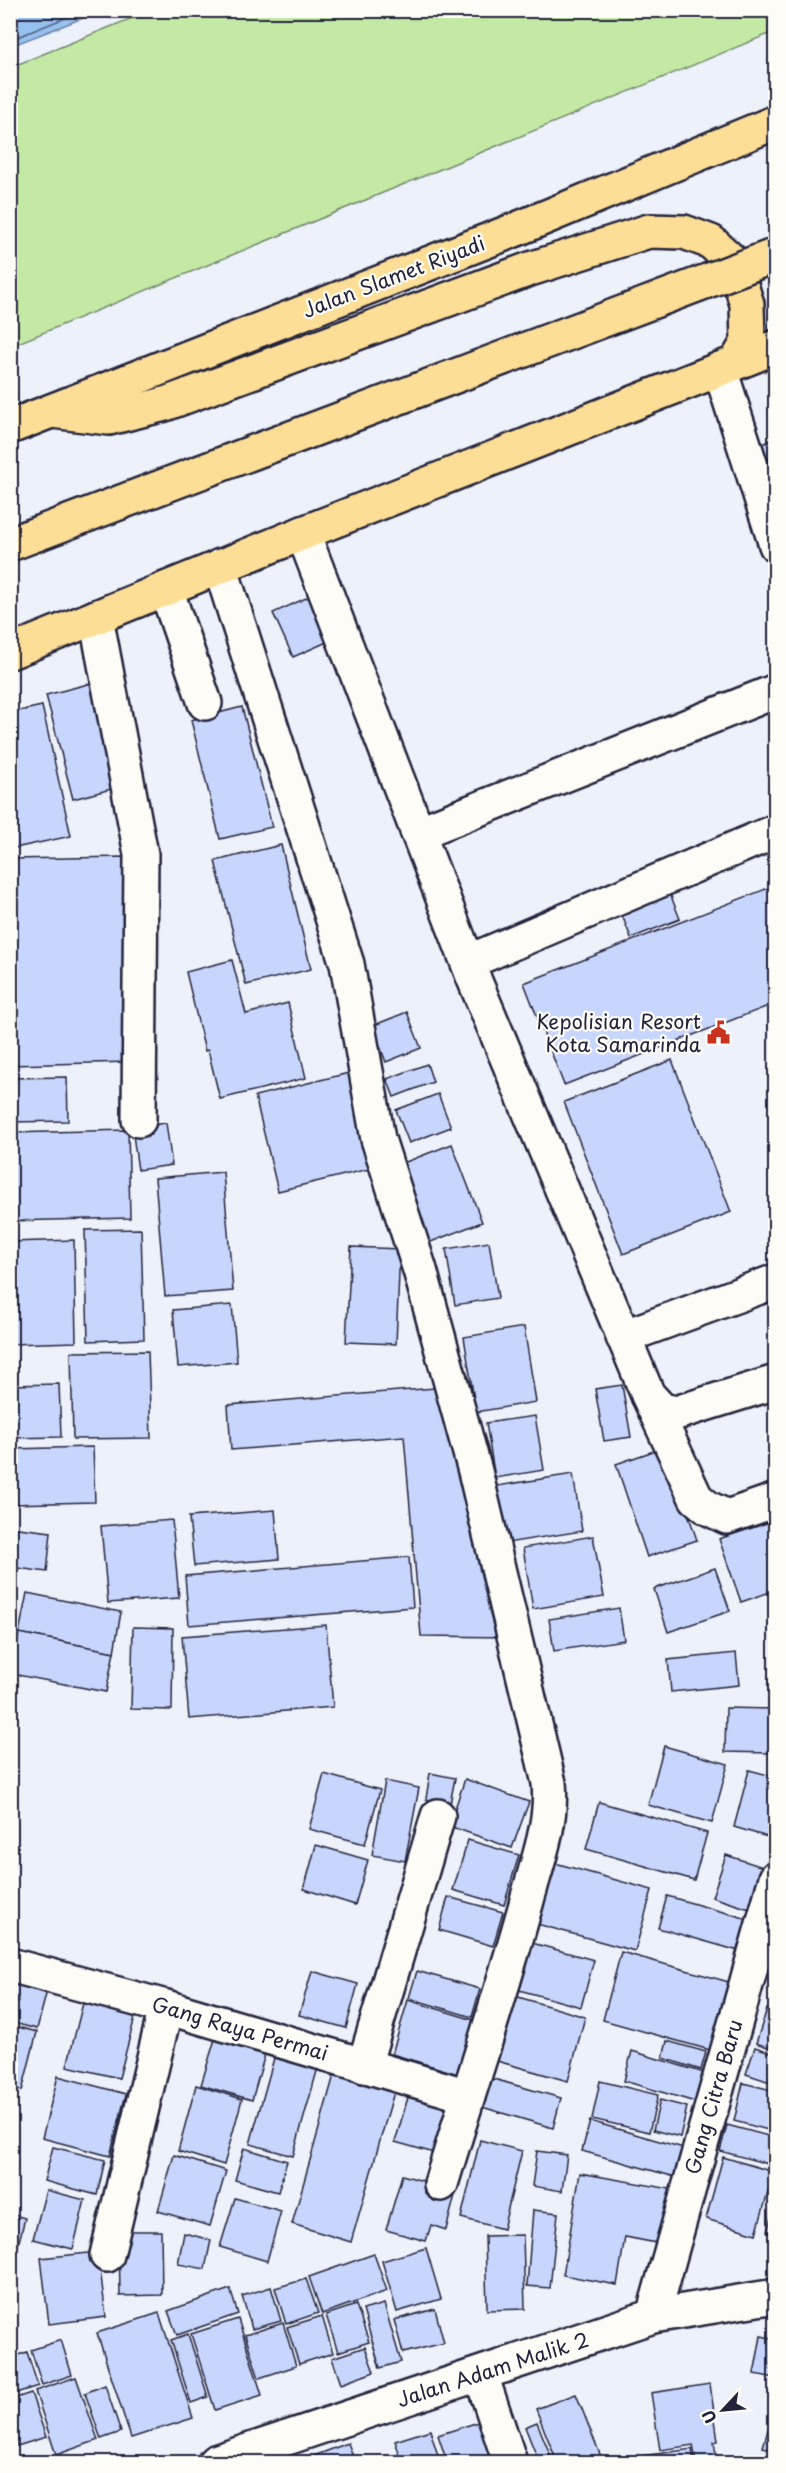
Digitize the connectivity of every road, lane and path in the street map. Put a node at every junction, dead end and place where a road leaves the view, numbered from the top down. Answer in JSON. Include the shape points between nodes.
{"nodes":[{"id":1,"x":776,"y":122,"type":"edge"},
{"id":2,"x":776,"y":255,"type":"edge"},
{"id":3,"x":776,"y":347,"type":"edge"},
{"id":4,"x":728,"y":365,"type":"junction"},
{"id":5,"x":52,"y":411,"type":"junction"},
{"id":6,"x":10,"y":427,"type":"edge"},
{"id":7,"x":303,"y":533,"type":"junction"},
{"id":8,"x":10,"y":544,"type":"edge"},
{"id":9,"x":776,"y":545,"type":"edge"},
{"id":10,"x":220,"y":566,"type":"junction"},
{"id":11,"x":166,"y":589,"type":"junction"},
{"id":12,"x":96,"y":617,"type":"junction"},
{"id":13,"x":10,"y":652,"type":"edge"},
{"id":14,"x":776,"y":691,"type":"edge"},
{"id":15,"x":205,"y":703,"type":"dead end"},
{"id":16,"x":776,"y":831,"type":"edge"},
{"id":17,"x":418,"y":833,"type":"junction"},
{"id":18,"x":468,"y":962,"type":"junction"},
{"id":19,"x":139,"y":1120,"type":"dead end"},
{"id":20,"x":776,"y":1281,"type":"edge"},
{"id":21,"x":623,"y":1337,"type":"junction"},
{"id":22,"x":776,"y":1382,"type":"edge"},
{"id":23,"x":648,"y":1395,"type":"junction"},
{"id":24,"x":776,"y":1500,"type":"edge"},
{"id":25,"x":438,"y":1816,"type":"dead end"},
{"id":26,"x":776,"y":1878,"type":"edge"},
{"id":27,"x":10,"y":1965,"type":"edge"},
{"id":28,"x":166,"y":2007,"type":"junction"},
{"id":29,"x":364,"y":2066,"type":"junction"},
{"id":30,"x":468,"y":2096,"type":"junction"},
{"id":31,"x":441,"y":2184,"type":"dead end"},
{"id":32,"x":107,"y":2254,"type":"dead end"},
{"id":33,"x":776,"y":2296,"type":"edge"},
{"id":34,"x":653,"y":2316,"type":"junction"},
{"id":35,"x":481,"y":2375,"type":"junction"},
{"id":36,"x":256,"y":2456,"type":"edge"},
{"id":37,"x":215,"y":2463,"type":"edge"},
{"id":38,"x":510,"y":2463,"type":"edge"}],
"edges":[{"from":1,"to":5,"type":"highway","name":"Jalan Slamet Riyadi","via":[[517,229]]},
{"from":2,"to":8,"type":"highway","bridge":true},
{"from":3,"to":4,"type":"highway"},
{"from":4,"to":5,"type":"highway","via":[[748,342],[747,304],[734,263],[711,242],[684,232],[649,231],[530,269],[165,404],[109,418]]},
{"from":4,"to":7,"type":"highway"},
{"from":4,"to":9,"type":"street"},
{"from":5,"to":6,"type":"highway","name":"Jalan Slamet Riyadi"},
{"from":7,"to":10,"type":"highway"},
{"from":7,"to":17,"type":"street"},
{"from":10,"to":11,"type":"highway"},
{"from":10,"to":30,"type":"street","via":[[347,964],[378,1139],[420,1270],[475,1471],[549,1783],[551,1800],[546,1829]]},
{"from":11,"to":12,"type":"highway"},
{"from":11,"to":15,"type":"street"},
{"from":12,"to":13,"type":"highway"},
{"from":12,"to":19,"type":"street","via":[[141,854]]},
{"from":14,"to":17,"type":"street"},
{"from":16,"to":18,"type":"street"},
{"from":17,"to":18,"type":"street"},
{"from":18,"to":21,"type":"street"},
{"from":20,"to":21,"type":"street"},
{"from":21,"to":23,"type":"street"},
{"from":22,"to":23,"type":"street","via":[[676,1413],[662,1410]]},
{"from":23,"to":24,"type":"street","via":[[696,1498],[708,1508],[727,1517]]},
{"from":25,"to":29,"type":"street"},
{"from":26,"to":34,"type":"street","name":"Gang Citra Baru"},
{"from":27,"to":28,"type":"street","name":"Gang Raya Permai"},
{"from":28,"to":29,"type":"street","name":"Gang Raya Permai"},
{"from":28,"to":32,"type":"street"},
{"from":29,"to":30,"type":"street","name":"Gang Raya Permai"},
{"from":30,"to":31,"type":"street"},
{"from":33,"to":34,"type":"street","name":"Jalan Adam Malik 2"},
{"from":34,"to":35,"type":"street","name":"Jalan Adam Malik 2"},
{"from":35,"to":36,"type":"street","name":"Jalan Adam Malik 2"},
{"from":35,"to":38,"type":"street"},
{"from":36,"to":37,"type":"street","name":"Jalan Adam Malik 2"}]}
